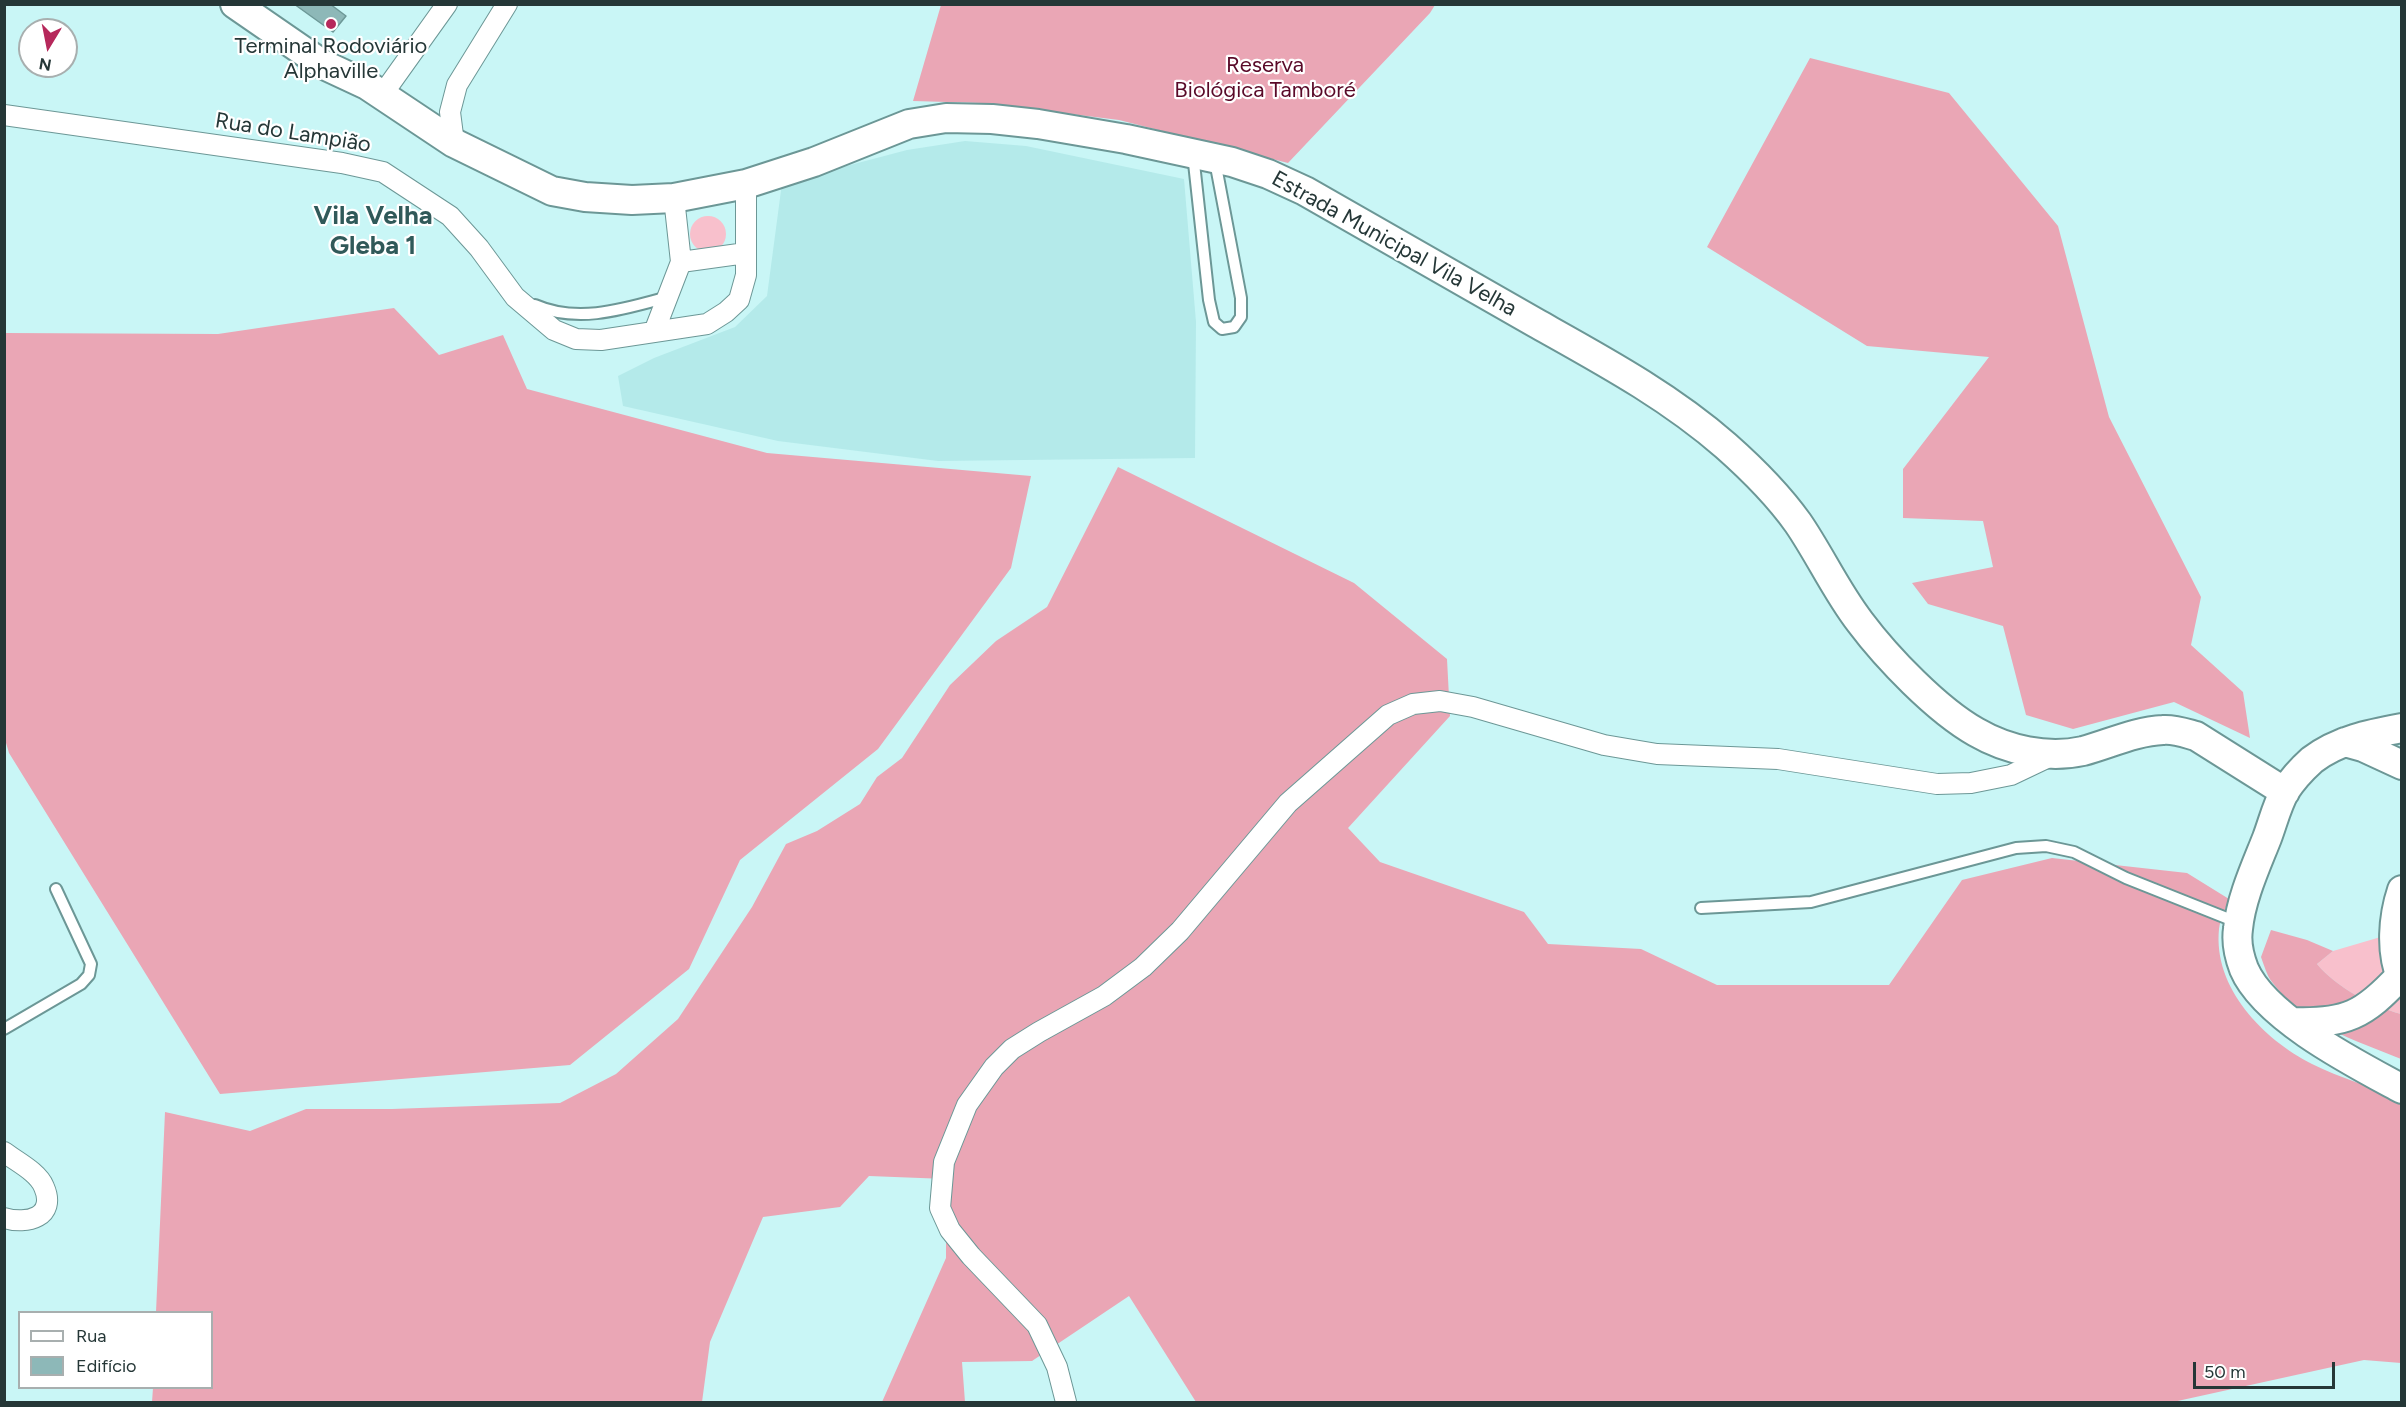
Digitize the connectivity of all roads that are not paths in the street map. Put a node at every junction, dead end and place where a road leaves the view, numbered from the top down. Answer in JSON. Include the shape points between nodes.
{"nodes":[{"id":1,"x":235,"y":4,"type":"edge"},
{"id":2,"x":447,"y":4,"type":"edge"},
{"id":3,"x":507,"y":4,"type":"edge"},
{"id":4,"x":382,"y":95,"type":"junction"},
{"id":5,"x":4,"y":115,"type":"edge"},
{"id":6,"x":454,"y":143,"type":"junction"},
{"id":7,"x":1204,"y":156,"type":"junction"},
{"id":8,"x":746,"y":184,"type":"junction"},
{"id":9,"x":674,"y":198,"type":"junction"},
{"id":10,"x":746,"y":253,"type":"junction"},
{"id":11,"x":681,"y":262,"type":"junction"},
{"id":12,"x":515,"y":297,"type":"junction"},
{"id":13,"x":669,"y":297,"type":"junction"},
{"id":14,"x":654,"y":332,"type":"junction"},
{"id":15,"x":2389,"y":731,"type":"edge"},
{"id":16,"x":2345,"y":742,"type":"junction"},
{"id":17,"x":2056,"y":753,"type":"junction"},
{"id":18,"x":2402,"y":765,"type":"edge"},
{"id":19,"x":2285,"y":792,"type":"junction"},
{"id":20,"x":56,"y":889,"type":"dead end"},
{"id":21,"x":2402,"y":890,"type":"edge"},
{"id":22,"x":1701,"y":908,"type":"dead end"},
{"id":23,"x":2239,"y":923,"type":"junction"},
{"id":24,"x":2401,"y":978,"type":"edge"},
{"id":25,"x":2292,"y":1022,"type":"junction"},
{"id":26,"x":4,"y":1029,"type":"edge"},
{"id":27,"x":2402,"y":1089,"type":"edge"},
{"id":28,"x":4,"y":1152,"type":"edge"},
{"id":29,"x":4,"y":1218,"type":"edge"},
{"id":30,"x":1066,"y":1402,"type":"edge"}],
"edges":[{"from":1,"to":4,"type":"main road","name":"Estrada Municipal Vila Velha","via":[[322,64]]},
{"from":2,"to":4,"type":"street"},
{"from":3,"to":6,"type":"street","via":[[458,85],[450,112]]},
{"from":4,"to":6,"type":"main road","name":"Estrada Municipal Vila Velha"},
{"from":5,"to":12,"type":"street","name":"Rua do Lampião","via":[[383,172],[450,216]]},
{"from":6,"to":9,"type":"main road","name":"Estrada Municipal Vila Velha","via":[[552,191],[620,200]]},
{"from":7,"to":7,"type":"lane","via":[[1241,298],[1241,316],[1234,327],[1222,329],[1214,322],[1209,300]]},
{"from":7,"to":8,"type":"main road","name":"Estrada Municipal Vila Velha","via":[[1038,124],[946,118],[909,124]]},
{"from":7,"to":17,"type":"main road","name":"Estrada Municipal Vila Velha","via":[[1268,174],[1305,191],[1623,372],[1690,417],[1766,486],[1797,523],[1860,622],[1940,706],[1975,732],[2006,746]]},
{"from":8,"to":9,"type":"main road","name":"Estrada Municipal Vila Velha"},
{"from":8,"to":10,"type":"street","name":"Rua do Lampião"},
{"from":9,"to":11,"type":"street"},
{"from":10,"to":11,"type":"street"},
{"from":10,"to":14,"type":"street","name":"Rua do Lampião","via":[[744,287],[739,300],[726,312],[707,324]]},
{"from":11,"to":13,"type":"street"},
{"from":12,"to":13,"type":"lane","via":[[554,313],[585,315],[624,310]]},
{"from":12,"to":14,"type":"street","name":"Rua do Lampião","via":[[554,330],[576,339],[601,340]]},
{"from":13,"to":14,"type":"street"},
{"from":15,"to":16,"type":"main road"},
{"from":16,"to":18,"type":"main road"},
{"from":16,"to":19,"type":"main road","via":[[2312,760]]},
{"from":17,"to":19,"type":"main road","name":"Estrada Municipal Vila Velha","via":[[2080,751],[2165,729],[2196,736]]},
{"from":17,"to":30,"type":"street","via":[[2012,775],[1971,783],[1937,784],[1778,759],[1657,753],[1604,745],[1440,700],[1413,704],[1388,715],[1288,803],[1180,931],[1143,967],[1104,996],[1012,1049],[967,1106],[944,1162],[940,1208],[950,1230],[971,1256],[1037,1325],[1057,1367]]},
{"from":19,"to":23,"type":"main road","via":[[2247,891]]},
{"from":20,"to":26,"type":"lane","via":[[91,964],[89,975],[81,984]]},
{"from":21,"to":24,"type":"main road","via":[[2394,930]]},
{"from":22,"to":23,"type":"lane","via":[[1811,902],[2016,848],[2046,846],[2074,852],[2126,878]]},
{"from":23,"to":25,"type":"main road","via":[[2237,945],[2244,969],[2258,991]]},
{"from":24,"to":25,"type":"main road","via":[[2379,999],[2348,1018],[2322,1023]]},
{"from":25,"to":27,"type":"main road","via":[[2334,1052]]},
{"from":28,"to":29,"type":"street","via":[[39,1180],[46,1203],[41,1214],[31,1221]]}]}
